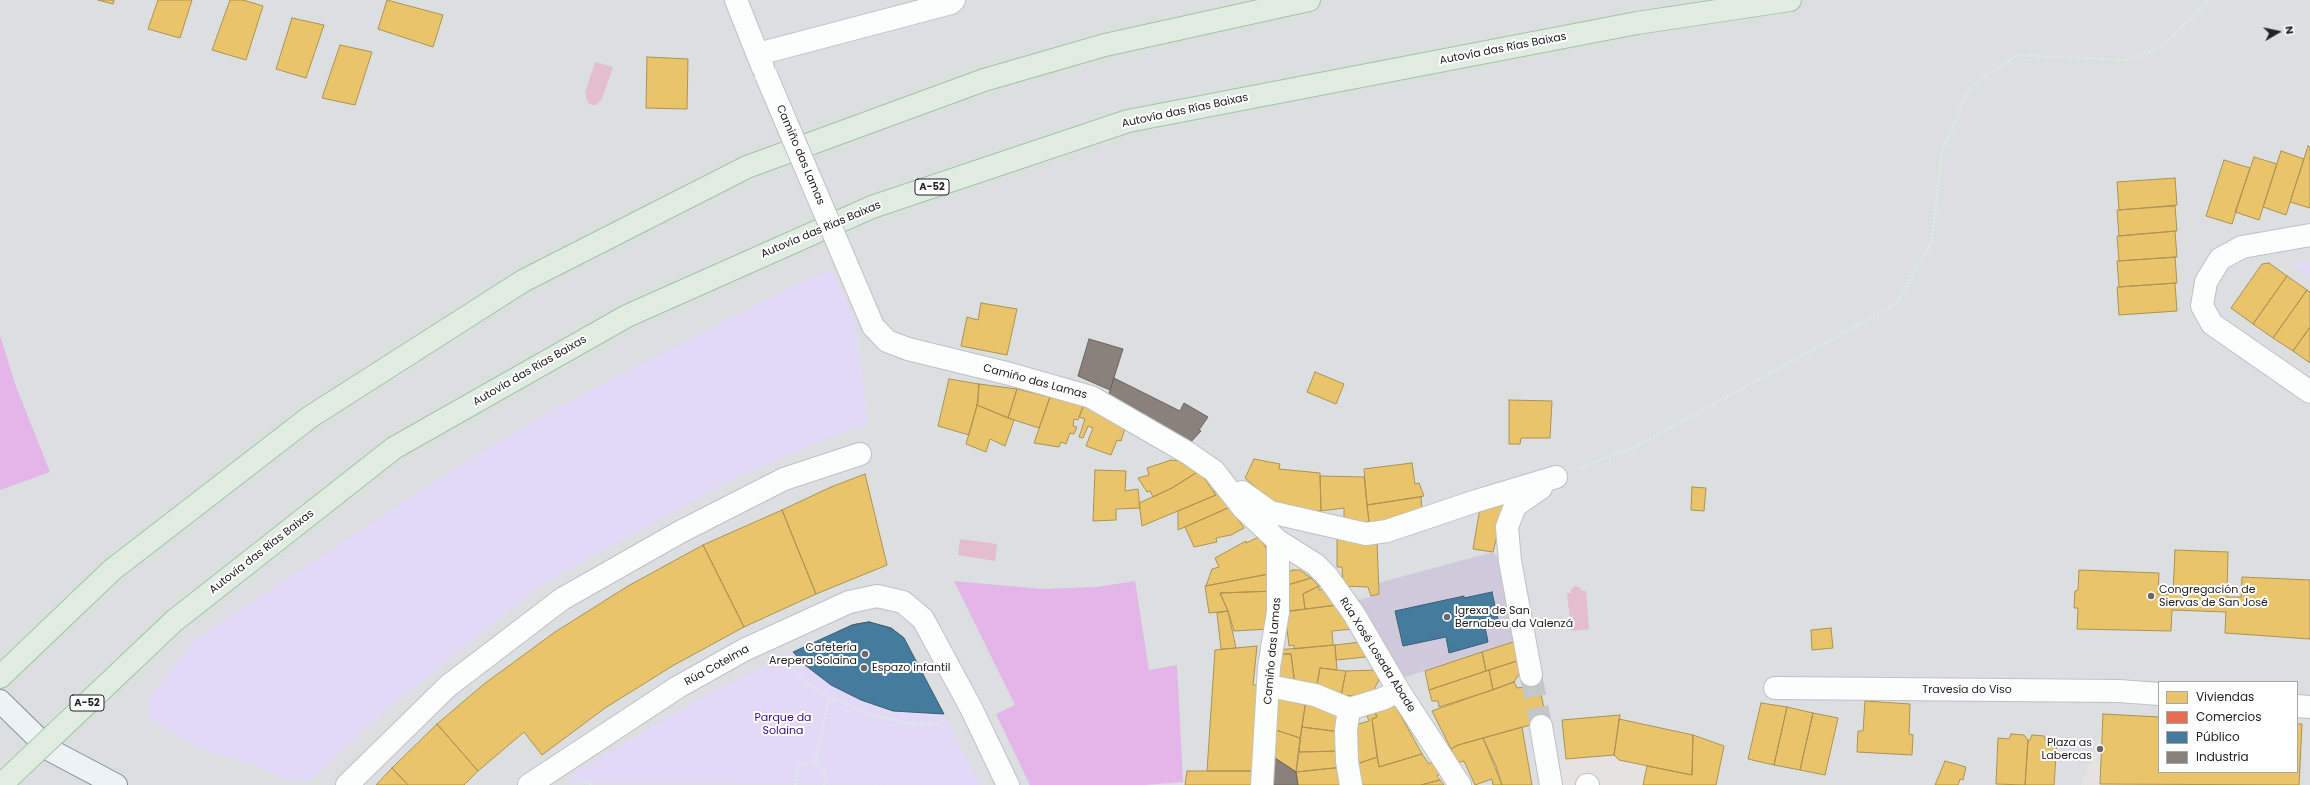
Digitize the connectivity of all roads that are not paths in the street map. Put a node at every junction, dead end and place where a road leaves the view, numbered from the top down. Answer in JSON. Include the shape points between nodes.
{"nodes":[{"id":1,"x":736,"y":0,"type":"edge"},
{"id":2,"x":954,"y":0,"type":"edge"},
{"id":3,"x":1309,"y":0,"type":"edge"},
{"id":4,"x":1790,"y":0,"type":"edge"},
{"id":5,"x":758,"y":54,"type":"junction"},
{"id":6,"x":2310,"y":236,"type":"edge"},
{"id":7,"x":2310,"y":392,"type":"edge"},
{"id":8,"x":860,"y":454,"type":"dead end"},
{"id":9,"x":1214,"y":471,"type":"junction"},
{"id":10,"x":1278,"y":540,"type":"junction"},
{"id":11,"x":1531,"y":675,"type":"tunnel mouth"},
{"id":12,"x":0,"y":677,"type":"edge"},
{"id":13,"x":1269,"y":686,"type":"junction"},
{"id":14,"x":1775,"y":688,"type":"dead end"},
{"id":15,"x":1399,"y":691,"type":"junction"},
{"id":16,"x":2158,"y":694,"type":"edge"},
{"id":17,"x":0,"y":701,"type":"edge"},
{"id":18,"x":2298,"y":706,"type":"edge"},
{"id":19,"x":2310,"y":707,"type":"edge"},
{"id":20,"x":1349,"y":709,"type":"junction"},
{"id":21,"x":1541,"y":726,"type":"tunnel mouth"},
{"id":22,"x":1,"y":785,"type":"edge"},
{"id":23,"x":116,"y":785,"type":"edge"},
{"id":24,"x":347,"y":785,"type":"edge"},
{"id":25,"x":529,"y":785,"type":"edge"},
{"id":26,"x":1008,"y":785,"type":"edge"},
{"id":27,"x":1262,"y":785,"type":"edge"},
{"id":28,"x":1352,"y":785,"type":"edge"},
{"id":29,"x":1460,"y":785,"type":"edge"},
{"id":30,"x":1551,"y":785,"type":"edge"}],
"edges":[{"from":1,"to":5,"type":"street","name":"Camiño das Lamas"},
{"from":2,"to":5,"type":"street","via":[[951,3]]},
{"from":3,"to":12,"type":"highway","via":[[1105,45],[984,80],[747,167],[523,282],[310,417],[112,570]]},
{"from":4,"to":22,"type":"highway","name":"Autovía das Rías Baixas","number":"A-52","bridge":true,"via":[[1637,23],[1128,121],[872,207],[627,316],[394,448],[174,621]]},
{"from":5,"to":9,"type":"street","name":"Camiño das Lamas","bridge":true,"via":[[873,326],[887,341],[908,350],[1010,374],[1091,397],[1188,453]]},
{"from":6,"to":7,"type":"street","via":[[2242,247],[2220,259],[2206,282],[2202,306],[2212,324]]},
{"from":8,"to":24,"type":"street","via":[[784,479],[680,532],[562,599],[448,686]]},
{"from":9,"to":10,"type":"street","name":"Camiño das Lamas","via":[[1242,508]]},
{"from":9,"to":11,"type":"street","via":[[1270,512],[1366,534],[1387,531],[1556,477],[1515,506],[1507,527],[1510,561]]},
{"from":10,"to":13,"type":"street","name":"Camiño das Lamas","via":[[1278,612]]},
{"from":10,"to":15,"type":"street","name":"Rúa Xosé Losada Abade","via":[[1315,564],[1327,576],[1354,614]]},
{"from":13,"to":20,"type":"street","via":[[1315,695]]},
{"from":13,"to":27,"type":"street","name":"Camiño das Lamas"},
{"from":14,"to":16,"type":"street","name":"Travesía do Viso","via":[[2119,691]]},
{"from":15,"to":20,"type":"street"},
{"from":15,"to":29,"type":"street","name":"Rúa Xosé Losada Abade"},
{"from":17,"to":23,"type":"street","via":[[50,750]]},
{"from":18,"to":19,"type":"street"},
{"from":20,"to":28,"type":"street","via":[[1346,730],[1347,761]]},
{"from":21,"to":30,"type":"street"},
{"from":25,"to":26,"type":"street","name":"Rúa Cotelma","via":[[678,687],[744,650],[849,602],[877,596],[903,602],[923,619],[971,708]]}]}
